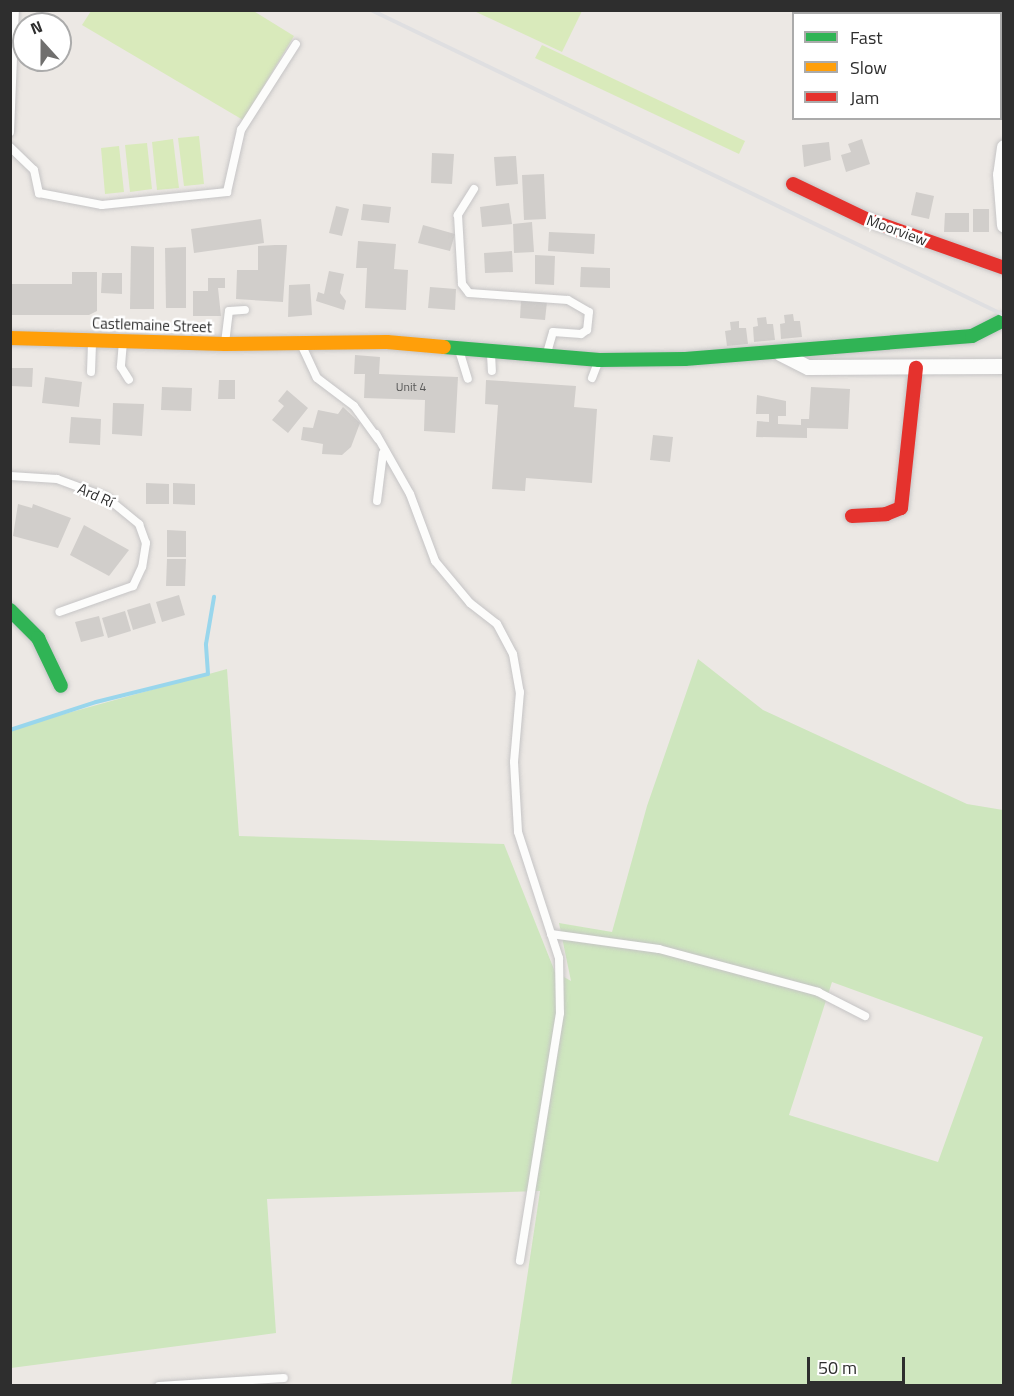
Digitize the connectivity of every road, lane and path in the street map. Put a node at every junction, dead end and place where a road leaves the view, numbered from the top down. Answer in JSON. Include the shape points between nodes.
{"nodes":[{"id":1,"x":15,"y":10,"type":"edge"},
{"id":2,"x":296,"y":44,"type":"dead end"},
{"id":3,"x":10,"y":132,"type":"edge"},
{"id":4,"x":10,"y":147,"type":"edge"},
{"id":5,"x":1004,"y":147,"type":"edge"},
{"id":6,"x":794,"y":184,"type":"dead end"},
{"id":7,"x":474,"y":189,"type":"dead end"},
{"id":8,"x":1004,"y":225,"type":"edge"},
{"id":9,"x":1004,"y":268,"type":"edge"},
{"id":10,"x":244,"y":310,"type":"dead end"},
{"id":11,"x":1004,"y":320,"type":"edge"},
{"id":12,"x":10,"y":338,"type":"edge"},
{"id":13,"x":92,"y":340,"type":"junction"},
{"id":14,"x":123,"y":342,"type":"junction"},
{"id":15,"x":296,"y":343,"type":"junction"},
{"id":16,"x":225,"y":344,"type":"junction"},
{"id":17,"x":459,"y":348,"type":"junction"},
{"id":18,"x":490,"y":352,"type":"junction"},
{"id":19,"x":780,"y":353,"type":"junction"},
{"id":20,"x":547,"y":355,"type":"junction"},
{"id":21,"x":599,"y":360,"type":"junction"},
{"id":22,"x":1004,"y":366,"type":"edge"},
{"id":23,"x":915,"y":368,"type":"junction"},
{"id":24,"x":492,"y":370,"type":"dead end"},
{"id":25,"x":91,"y":372,"type":"dead end"},
{"id":26,"x":592,"y":378,"type":"dead end"},
{"id":27,"x":468,"y":379,"type":"dead end"},
{"id":28,"x":129,"y":380,"type":"dead end"},
{"id":29,"x":376,"y":434,"type":"junction"},
{"id":30,"x":10,"y":476,"type":"edge"},
{"id":31,"x":377,"y":501,"type":"dead end"},
{"id":32,"x":852,"y":516,"type":"dead end"},
{"id":33,"x":10,"y":610,"type":"edge"},
{"id":34,"x":59,"y":612,"type":"dead end"},
{"id":35,"x":61,"y":686,"type":"dead end"},
{"id":36,"x":551,"y":934,"type":"junction"},
{"id":37,"x":865,"y":1016,"type":"dead end"},
{"id":38,"x":520,"y":1261,"type":"dead end"},
{"id":39,"x":284,"y":1378,"type":"dead end"},
{"id":40,"x":159,"y":1386,"type":"edge"}],
"edges":[{"from":1,"to":3,"type":"lane"},
{"from":2,"to":4,"type":"lane","via":[[241,130],[227,192],[102,205],[39,193],[34,170]]},
{"from":5,"to":8,"type":"street","via":[[1000,174]]},
{"from":6,"to":9,"type":"main road","name":"Moorview","via":[[866,219]]},
{"from":7,"to":20,"type":"lane","via":[[458,215],[462,284],[469,292],[568,300],[589,312],[587,330],[553,332]]},
{"from":10,"to":16,"type":"lane","via":[[229,311]]},
{"from":11,"to":19,"type":"main road","name":"Castlemaine Street","via":[[972,336]]},
{"from":12,"to":13,"type":"main road","name":"Castlemaine Street"},
{"from":13,"to":14,"type":"main road","name":"Castlemaine Street"},
{"from":13,"to":25,"type":"lane"},
{"from":14,"to":16,"type":"main road","name":"Castlemaine Street"},
{"from":14,"to":28,"type":"lane","via":[[121,367]]},
{"from":15,"to":16,"type":"main road","name":"Castlemaine Street"},
{"from":15,"to":17,"type":"main road","name":"Castlemaine Street","via":[[357,338]]},
{"from":15,"to":29,"type":"lane","via":[[317,378],[354,406]]},
{"from":17,"to":18,"type":"main road","name":"Castlemaine Street"},
{"from":17,"to":27,"type":"lane"},
{"from":18,"to":20,"type":"main road","name":"Castlemaine Street"},
{"from":18,"to":24,"type":"lane"},
{"from":19,"to":21,"type":"main road","name":"Castlemaine Street"},
{"from":19,"to":23,"type":"street","via":[[808,367]]},
{"from":20,"to":21,"type":"main road","name":"Castlemaine Street"},
{"from":21,"to":26,"type":"lane"},
{"from":22,"to":23,"type":"street"},
{"from":23,"to":32,"type":"main road","via":[[901,508],[886,514]]},
{"from":29,"to":31,"type":"lane","via":[[385,457]]},
{"from":29,"to":36,"type":"lane","via":[[410,494],[435,561],[471,603],[497,624],[513,654],[520,692],[514,762],[518,832]]},
{"from":30,"to":34,"type":"lane","name":"Ard Rí","via":[[57,479],[106,497],[139,524],[146,543],[142,567],[132,586]]},
{"from":33,"to":35,"type":"main road","via":[[38,638]]},
{"from":36,"to":37,"type":"lane","via":[[659,949],[818,992]]},
{"from":36,"to":38,"type":"lane","via":[[559,958],[560,1013]]},
{"from":39,"to":40,"type":"lane"}]}
